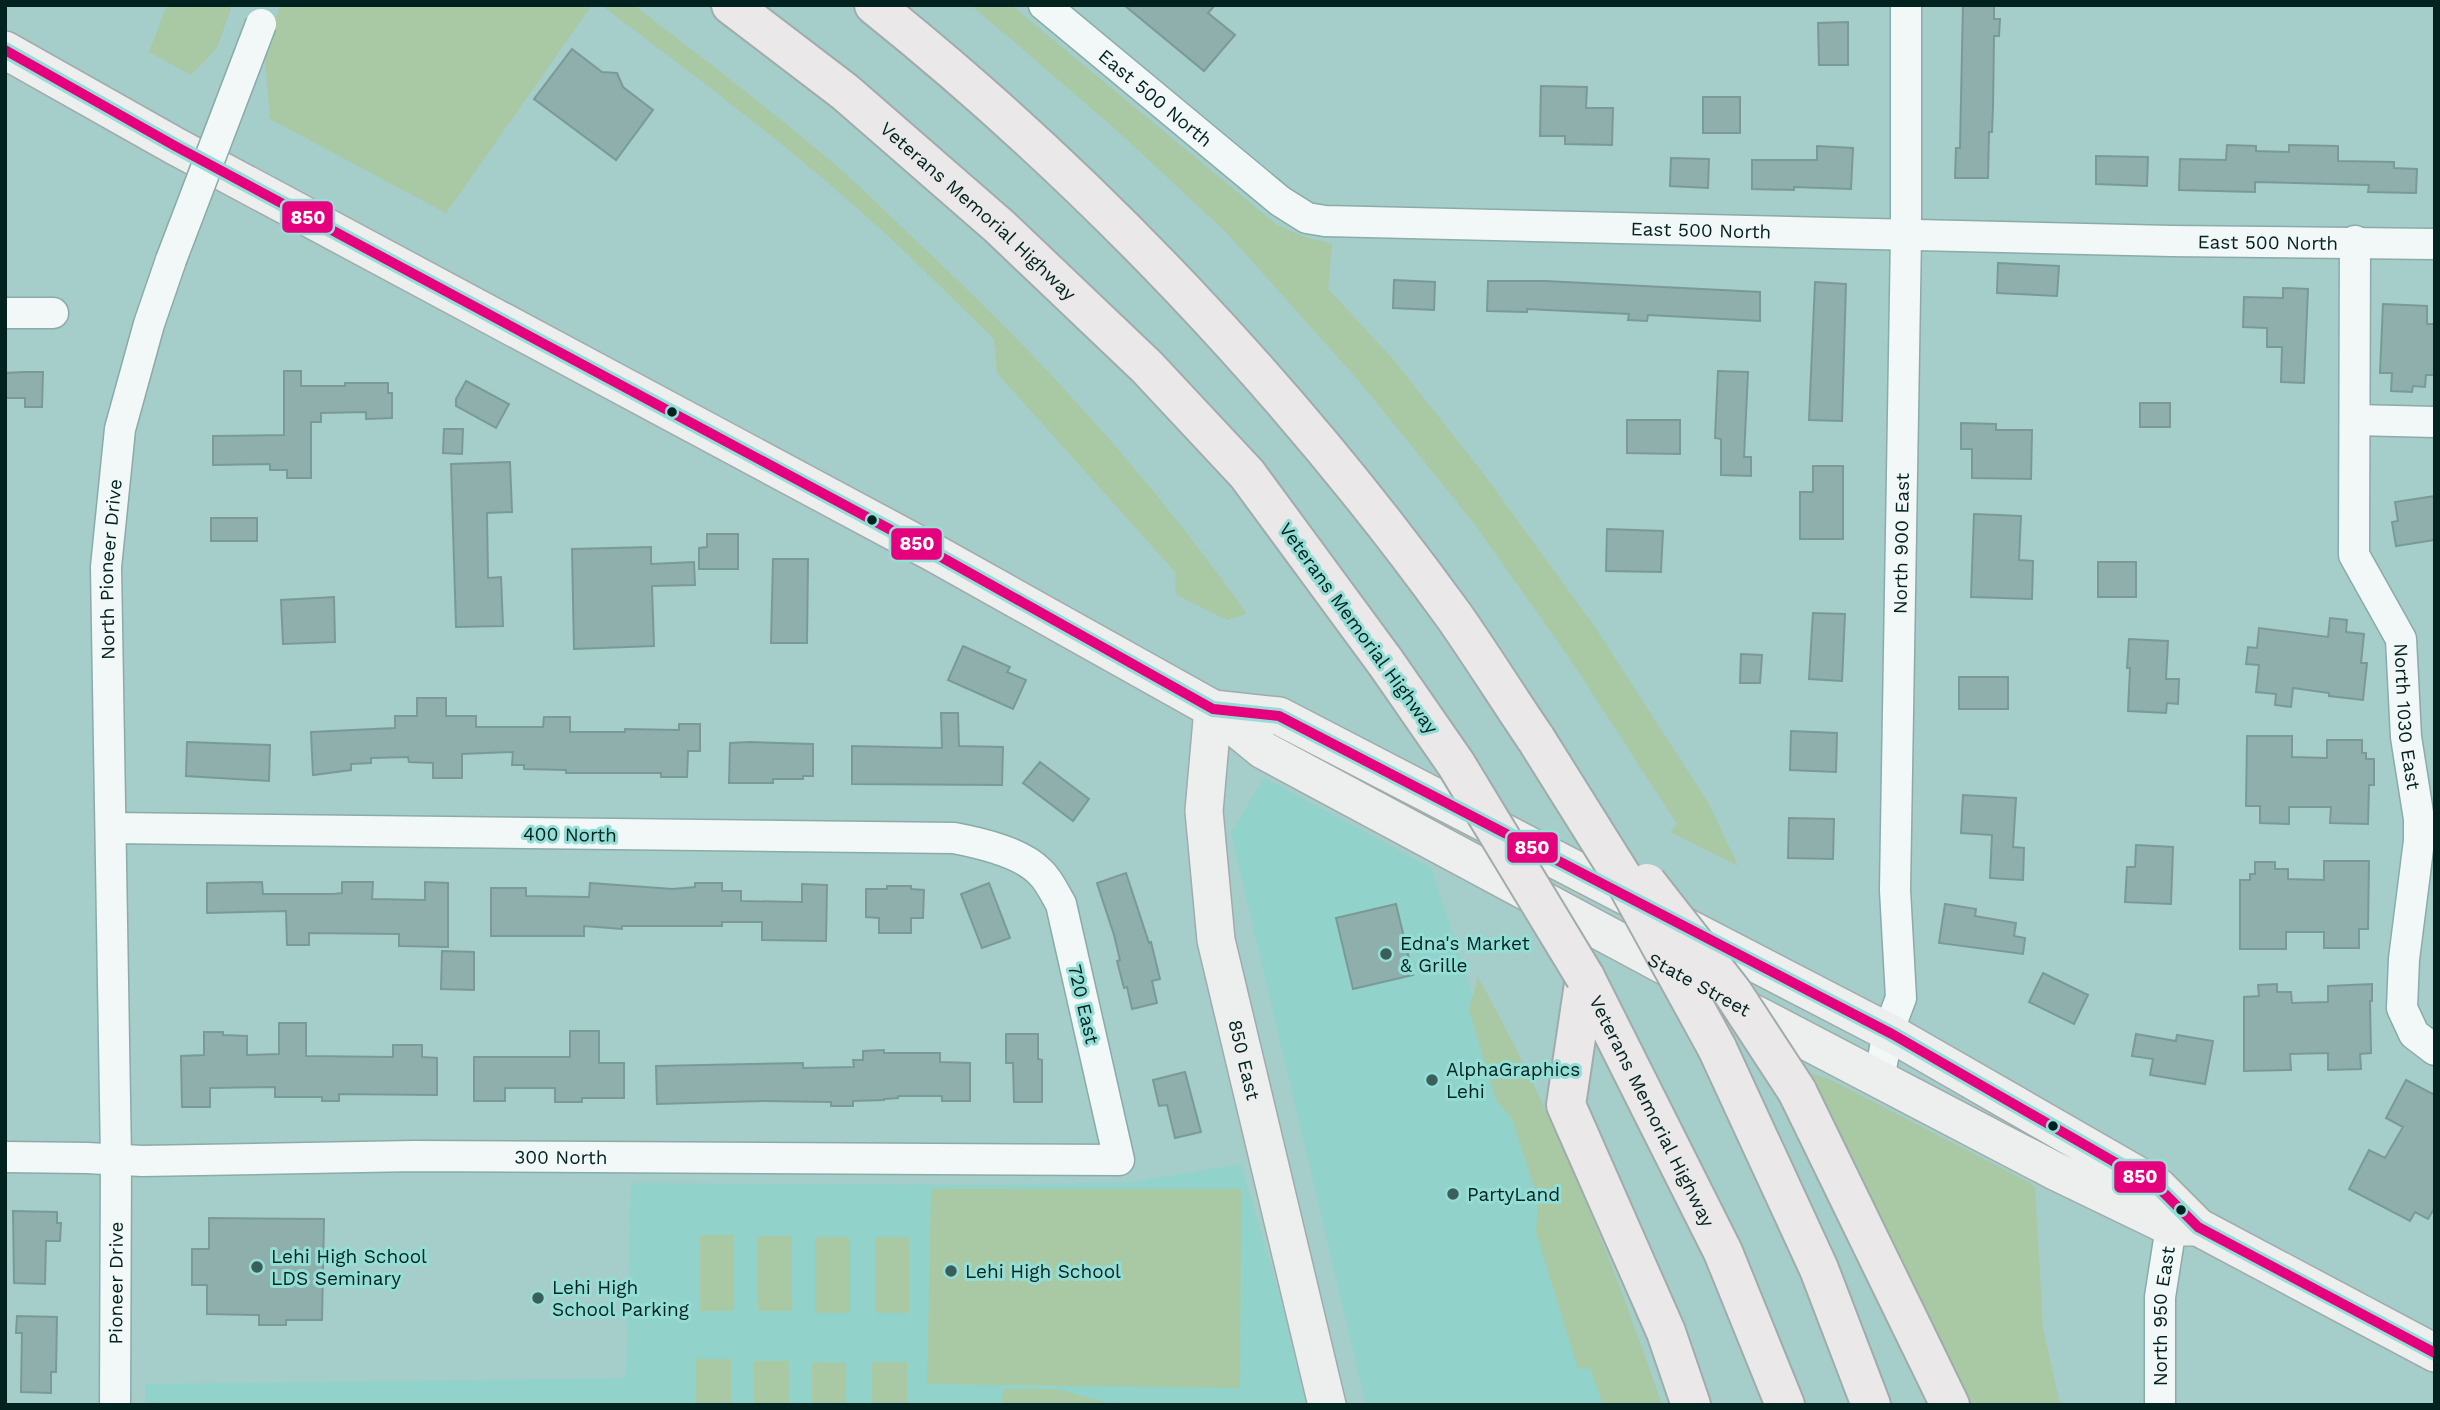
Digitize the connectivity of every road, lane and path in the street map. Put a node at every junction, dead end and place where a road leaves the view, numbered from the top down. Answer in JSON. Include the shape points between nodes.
{"nodes":[{"id":1,"x":731,"y":5,"type":"edge"},
{"id":2,"x":874,"y":5,"type":"edge"},
{"id":3,"x":1044,"y":5,"type":"edge"},
{"id":4,"x":1906,"y":5,"type":"edge"},
{"id":5,"x":265,"y":15,"type":"edge"},
{"id":6,"x":5,"y":50,"type":"edge"},
{"id":7,"x":1906,"y":235,"type":"junction"},
{"id":8,"x":2355,"y":241,"type":"junction"},
{"id":9,"x":2435,"y":244,"type":"edge"},
{"id":10,"x":5,"y":313,"type":"edge"},
{"id":11,"x":53,"y":313,"type":"dead end"},
{"id":12,"x":2356,"y":420,"type":"junction"},
{"id":13,"x":2435,"y":422,"type":"edge"},
{"id":14,"x":1213,"y":709,"type":"junction"},
{"id":15,"x":1583,"y":812,"type":"junction"},
{"id":16,"x":111,"y":828,"type":"junction"},
{"id":17,"x":1025,"y":862,"type":"joint"},
{"id":18,"x":1585,"y":977,"type":"junction"},
{"id":19,"x":1888,"y":1032,"type":"junction"},
{"id":20,"x":2424,"y":1042,"type":"edge"},
{"id":21,"x":1879,"y":1080,"type":"junction"},
{"id":22,"x":5,"y":1157,"type":"edge"},
{"id":23,"x":116,"y":1160,"type":"junction"},
{"id":24,"x":1119,"y":1160,"type":"joint"},
{"id":25,"x":2185,"y":1227,"type":"junction"},
{"id":26,"x":2435,"y":1353,"type":"edge"},
{"id":27,"x":115,"y":1405,"type":"edge"},
{"id":28,"x":1327,"y":1405,"type":"edge"},
{"id":29,"x":1691,"y":1405,"type":"edge"},
{"id":30,"x":1785,"y":1405,"type":"edge"},
{"id":31,"x":1871,"y":1405,"type":"edge"},
{"id":32,"x":1950,"y":1405,"type":"edge"},
{"id":33,"x":2160,"y":1405,"type":"edge"}],
"edges":[{"from":1,"to":18,"type":"highway","name":"Veterans Memorial Highway","bridge":true,"via":[[845,92],[1000,227],[1147,368],[1247,474],[1456,764]]},
{"from":2,"to":15,"type":"highway","bridge":true,"via":[[1040,150],[1139,246],[1280,398],[1454,617]]},
{"from":3,"to":7,"type":"street","name":"East 500 North","via":[[1280,201],[1307,218]]},
{"from":4,"to":7,"type":"street","name":"North 900 East"},
{"from":5,"to":16,"type":"street","name":"North Pioneer Drive","bridge":true,"via":[[171,260],[120,429],[106,566]]},
{"from":6,"to":14,"type":"main road","name":"State Street"},
{"from":7,"to":8,"type":"street","name":"East 500 North"},
{"from":7,"to":19,"type":"street","name":"North 900 East","via":[[1895,890],[1900,998]]},
{"from":8,"to":9,"type":"street","name":"East 500 North"},
{"from":8,"to":12,"type":"street","name":"North 1030 East"},
{"from":10,"to":11,"type":"street"},
{"from":12,"to":13,"type":"street"},
{"from":12,"to":20,"type":"street","name":"North 1030 East","via":[[2354,555],[2401,639],[2406,737],[2419,819],[2402,1008]]},
{"from":14,"to":19,"type":"main road","name":"State Street","via":[[1279,716]]},
{"from":14,"to":21,"type":"main road","name":"State Street","via":[[1263,750]]},
{"from":14,"to":28,"type":"main road","name":"850 East","via":[[1204,811],[1216,940]]},
{"from":15,"to":31,"type":"highway","bridge":true,"via":[[1717,1048],[1819,1269]]},
{"from":15,"to":32,"type":"highway","bridge":true,"via":[[1699,947],[1797,1091]]},
{"from":16,"to":17,"type":"street","name":"400 North","via":[[954,838]]},
{"from":16,"to":23,"type":"street","name":"North Pioneer Drive"},
{"from":17,"to":24,"type":"street","name":"720 East","via":[[1040,871],[1061,904]]},
{"from":18,"to":29,"type":"highway","via":[[1566,1105],[1666,1332]]},
{"from":18,"to":30,"type":"highway","name":"Veterans Memorial Highway","via":[[1724,1252]]},
{"from":19,"to":21,"type":"street","name":"North 900 East"},
{"from":19,"to":25,"type":"main road","name":"State Street","via":[[2158,1186]]},
{"from":21,"to":25,"type":"main road","name":"State Street","via":[[2055,1171]]},
{"from":22,"to":23,"type":"street","name":"300 North"},
{"from":23,"to":24,"type":"street","name":"300 North","via":[[414,1156]]},
{"from":23,"to":27,"type":"street","name":"Pioneer Drive"},
{"from":25,"to":26,"type":"main road","name":"State Street"},
{"from":25,"to":33,"type":"street","name":"North 950 East","via":[[2160,1297]]}]}
